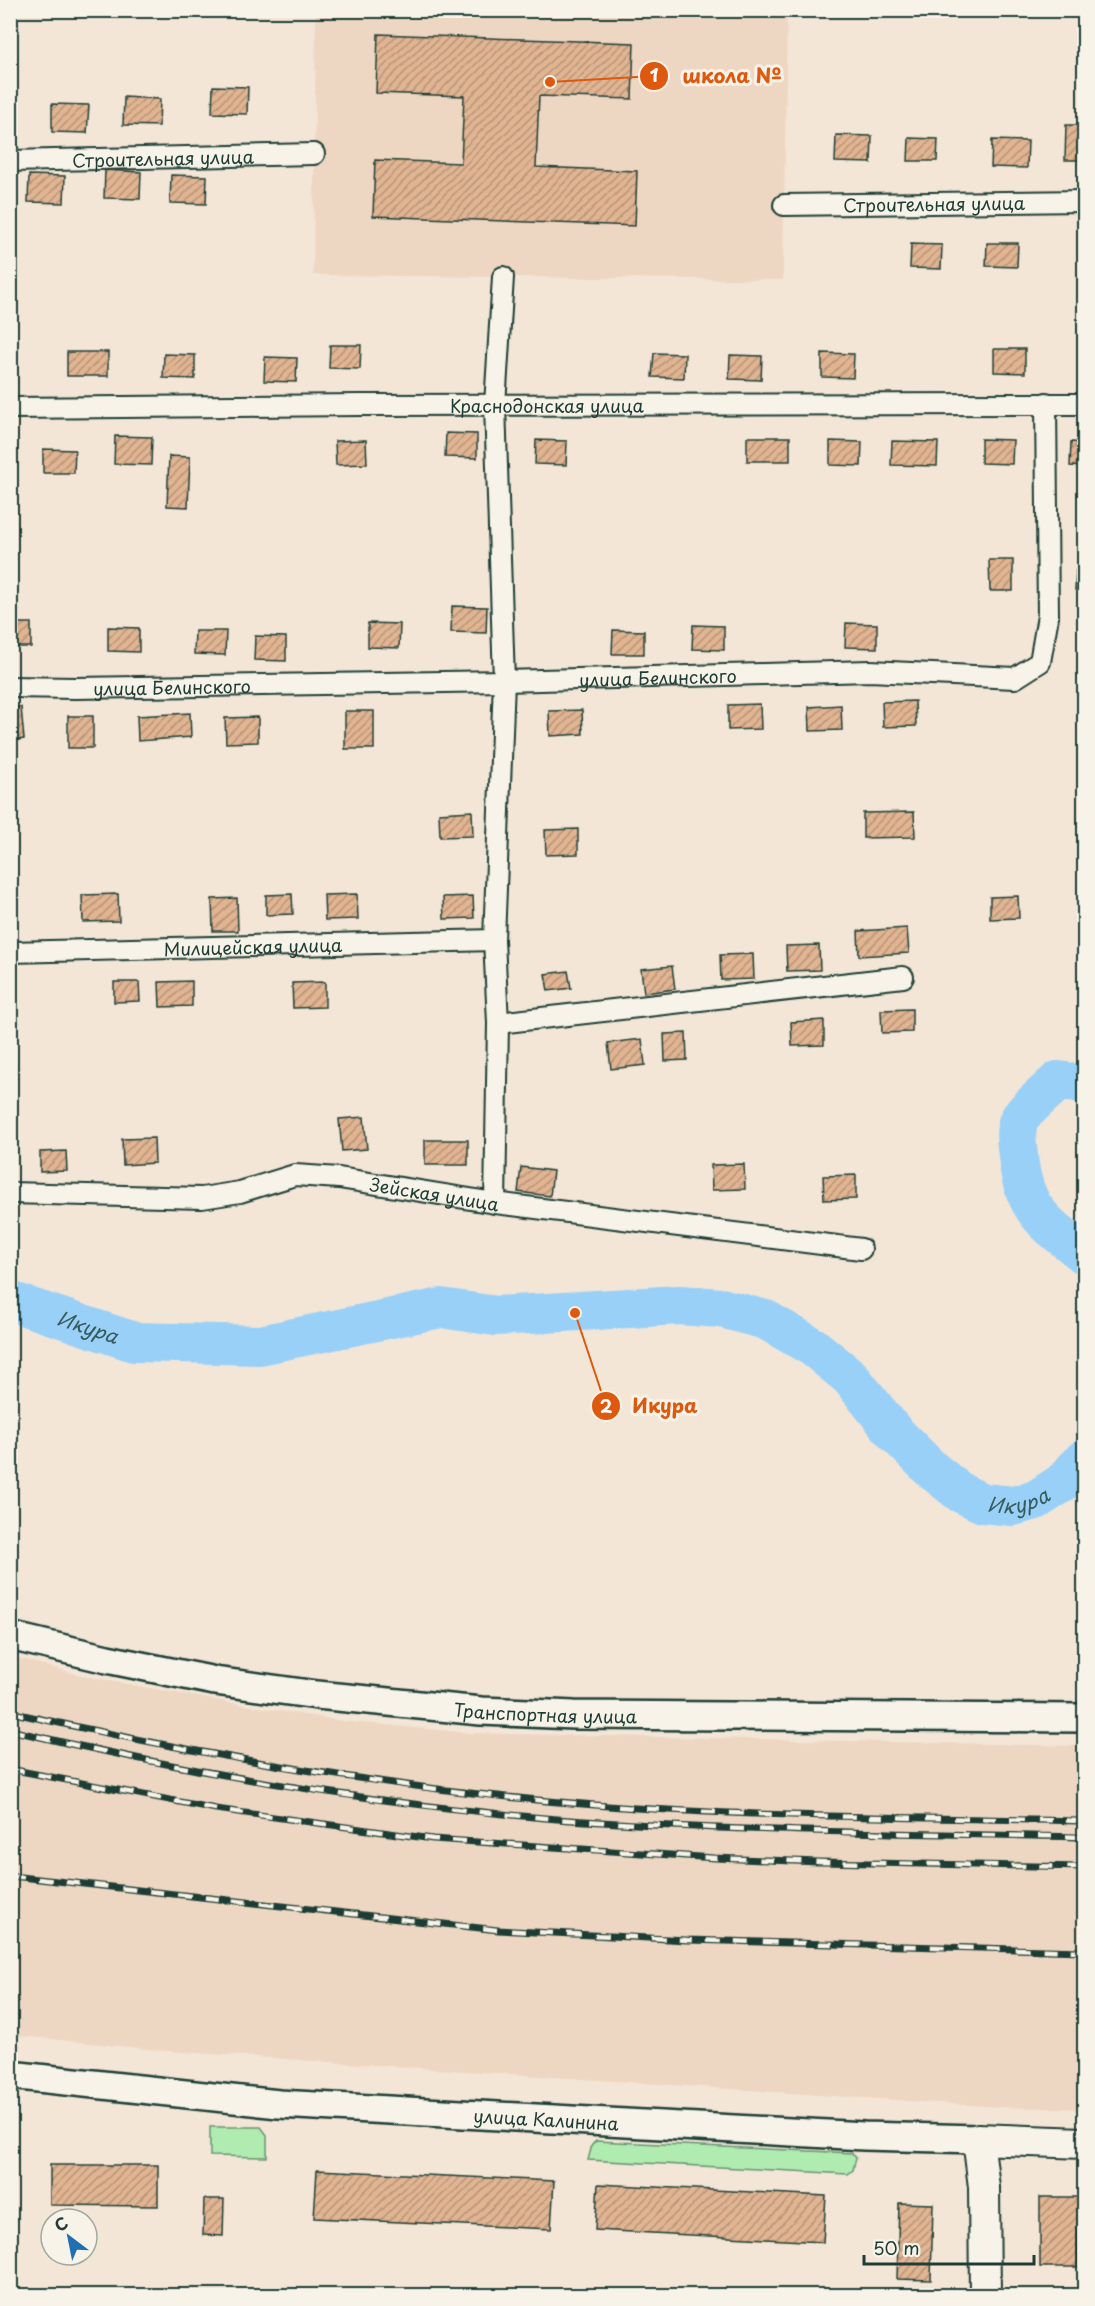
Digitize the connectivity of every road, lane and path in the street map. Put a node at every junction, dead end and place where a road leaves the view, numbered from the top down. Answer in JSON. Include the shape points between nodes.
{"nodes":[{"id":1,"x":314,"y":154,"type":"dead end"},
{"id":2,"x":10,"y":161,"type":"edge"},
{"id":3,"x":1084,"y":201,"type":"edge"},
{"id":4,"x":784,"y":204,"type":"dead end"},
{"id":5,"x":503,"y":277,"type":"dead end"},
{"id":6,"x":1046,"y":403,"type":"junction"},
{"id":7,"x":1084,"y":404,"type":"edge"},
{"id":8,"x":495,"y":405,"type":"junction"},
{"id":9,"x":10,"y":408,"type":"edge"},
{"id":10,"x":504,"y":681,"type":"junction"},
{"id":11,"x":10,"y":687,"type":"edge"},
{"id":12,"x":494,"y":940,"type":"junction"},
{"id":13,"x":10,"y":952,"type":"edge"},
{"id":14,"x":903,"y":977,"type":"dead end"},
{"id":15,"x":498,"y":1023,"type":"junction"},
{"id":16,"x":10,"y":1193,"type":"edge"},
{"id":17,"x":495,"y":1203,"type":"junction"},
{"id":18,"x":861,"y":1249,"type":"dead end"},
{"id":19,"x":10,"y":1636,"type":"edge"},
{"id":20,"x":1084,"y":1718,"type":"edge"},
{"id":21,"x":10,"y":2075,"type":"edge"},
{"id":22,"x":978,"y":2139,"type":"junction"},
{"id":23,"x":1084,"y":2143,"type":"edge"},
{"id":24,"x":985,"y":2295,"type":"edge"}],
"edges":[{"from":1,"to":2,"type":"street","name":"Строительная улица"},
{"from":3,"to":4,"type":"street","name":"Строительная улица"},
{"from":5,"to":8,"type":"street"},
{"from":6,"to":7,"type":"street","name":"Краснодонская улица"},
{"from":6,"to":8,"type":"street","name":"Краснодонская улица"},
{"from":6,"to":10,"type":"street","name":"улица Белинского","via":[[1048,616],[1040,662],[1015,678],[870,671]]},
{"from":8,"to":9,"type":"street","name":"Краснодонская улица"},
{"from":8,"to":10,"type":"street"},
{"from":10,"to":11,"type":"street","name":"улица Белинского"},
{"from":10,"to":12,"type":"street"},
{"from":12,"to":13,"type":"street","name":"Милицейская улица"},
{"from":12,"to":15,"type":"street"},
{"from":14,"to":15,"type":"street"},
{"from":15,"to":17,"type":"street"},
{"from":16,"to":17,"type":"street","name":"Зейская улица","via":[[202,1198],[240,1192],[295,1175],[339,1178]]},
{"from":17,"to":18,"type":"street","name":"Зейская улица"},
{"from":19,"to":20,"type":"main road","name":"Транспортная улица","via":[[215,1681],[481,1711]]},
{"from":21,"to":22,"type":"main road","name":"улица Калинина","via":[[279,2104]]},
{"from":22,"to":23,"type":"main road","name":"улица Калинина"},
{"from":22,"to":24,"type":"main road","via":[[984,2187]]}]}
